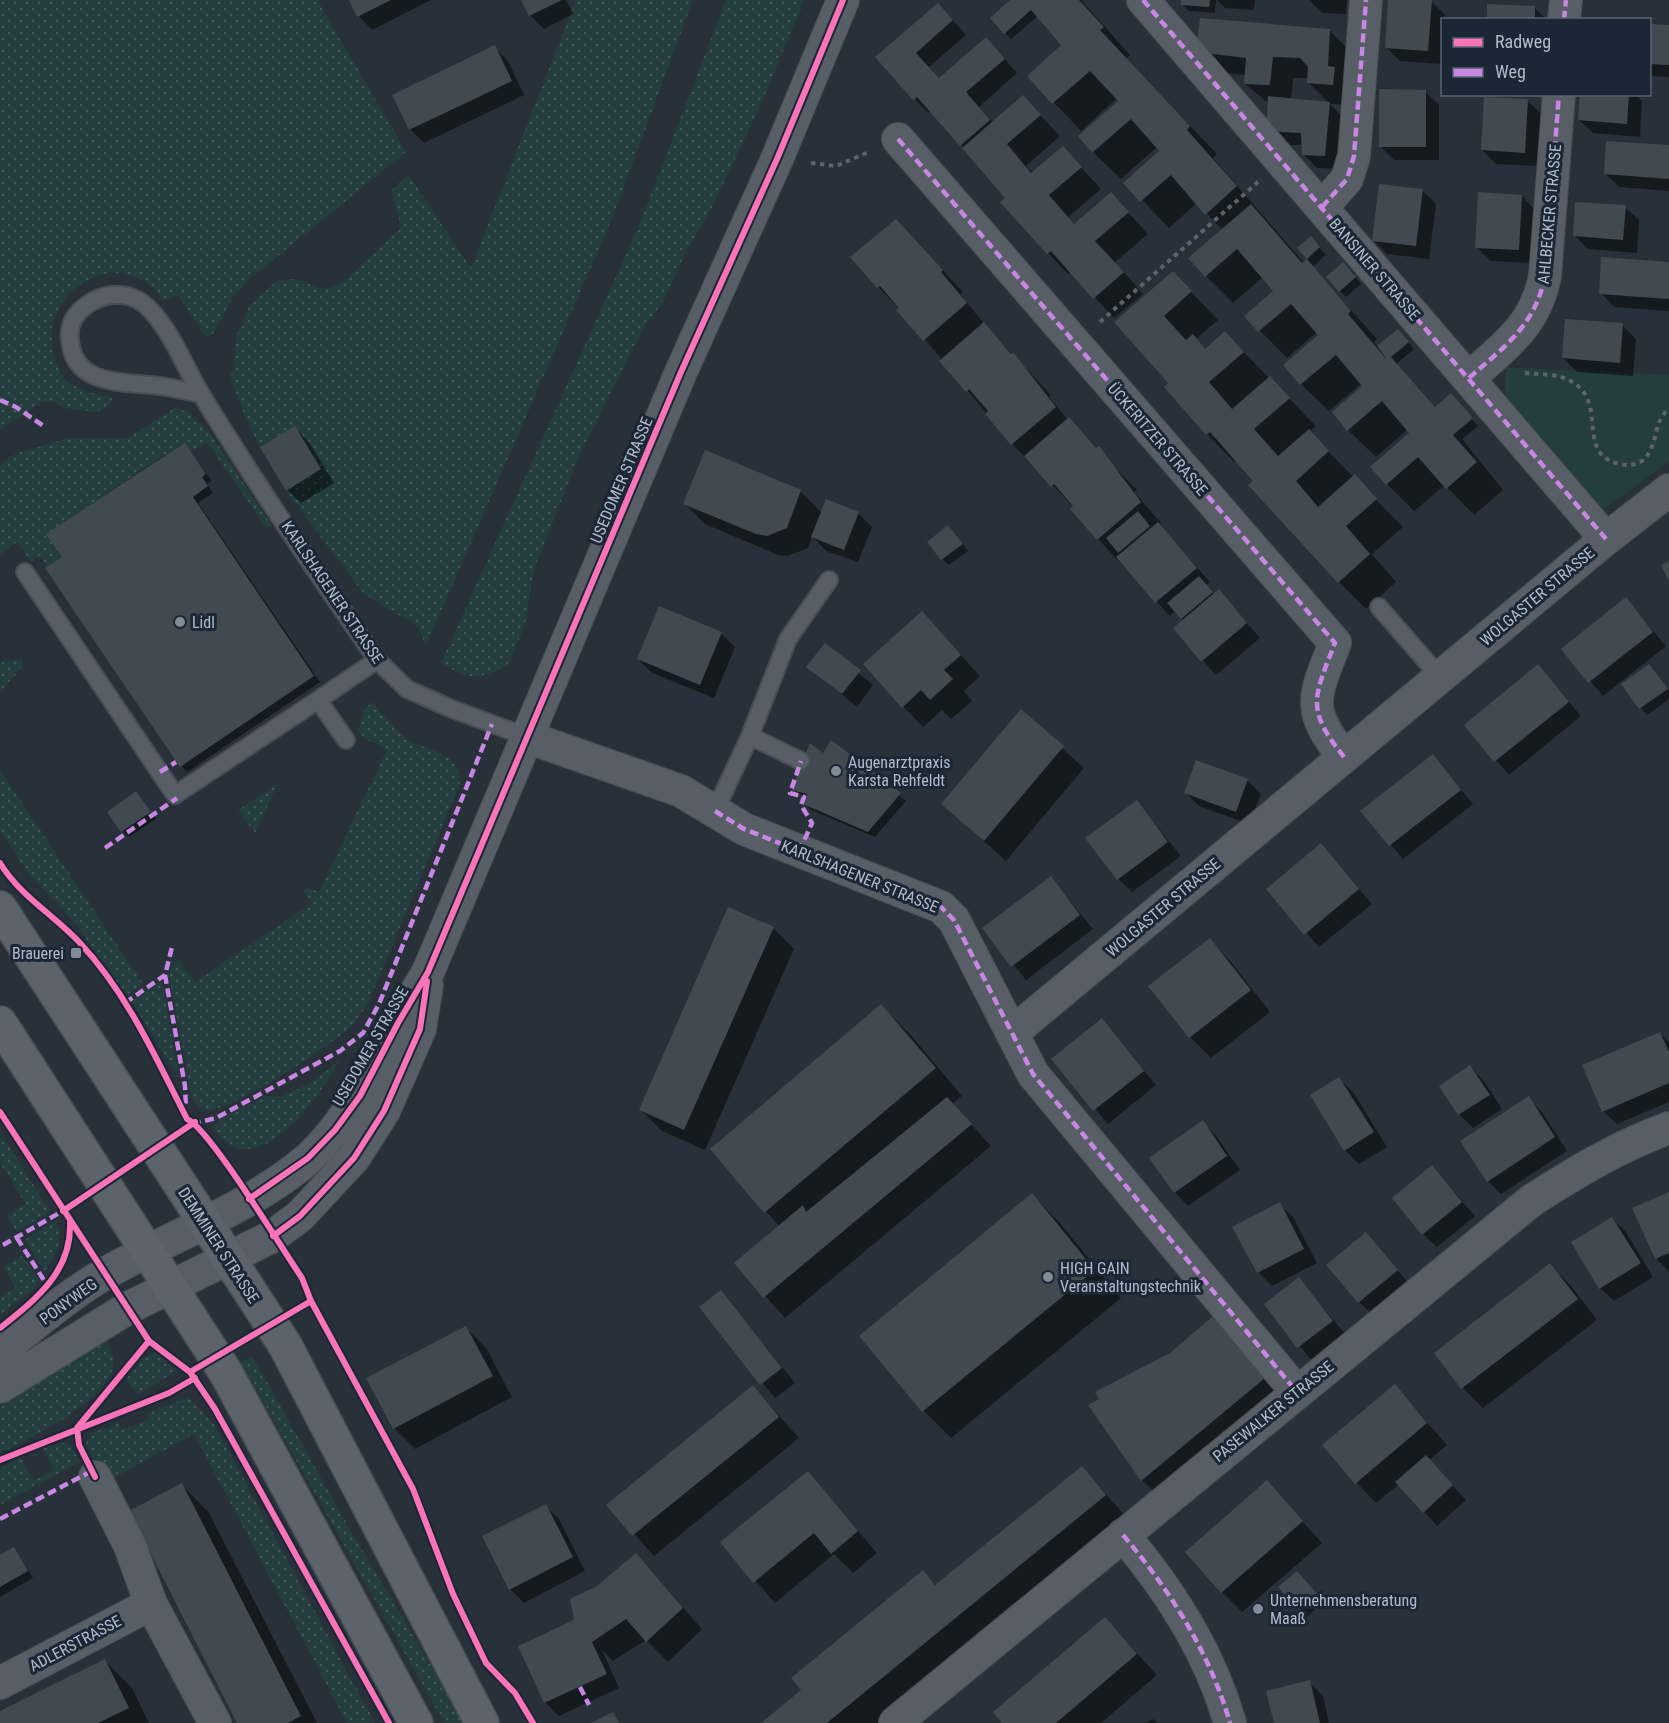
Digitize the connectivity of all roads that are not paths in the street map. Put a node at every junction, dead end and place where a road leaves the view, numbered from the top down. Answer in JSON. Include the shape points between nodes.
{"nodes":[{"id":1,"x":843,"y":0,"type":"edge"},
{"id":2,"x":1143,"y":0,"type":"edge"},
{"id":3,"x":1366,"y":0,"type":"edge"},
{"id":4,"x":1566,"y":0,"type":"edge"},
{"id":5,"x":1564,"y":18,"type":"edge"},
{"id":6,"x":1559,"y":96,"type":"edge"},
{"id":7,"x":897,"y":139,"type":"road end"},
{"id":8,"x":1322,"y":207,"type":"junction"},
{"id":9,"x":1479,"y":369,"type":"junction"},
{"id":10,"x":201,"y":394,"type":"junction"},
{"id":11,"x":1669,"y":490,"type":"edge"},
{"id":12,"x":1606,"y":539,"type":"junction"},
{"id":13,"x":25,"y":572,"type":"dead end"},
{"id":14,"x":829,"y":580,"type":"dead end"},
{"id":15,"x":1379,"y":607,"type":"dead end"},
{"id":16,"x":377,"y":660,"type":"junction"},
{"id":17,"x":1440,"y":677,"type":"junction"},
{"id":18,"x":318,"y":700,"type":"junction"},
{"id":19,"x":527,"y":736,"type":"junction"},
{"id":20,"x":750,"y":736,"type":"junction"},
{"id":21,"x":346,"y":740,"type":"dead end"},
{"id":22,"x":1344,"y":757,"type":"junction"},
{"id":23,"x":801,"y":760,"type":"dead end"},
{"id":24,"x":714,"y":811,"type":"junction"},
{"id":25,"x":0,"y":908,"type":"edge"},
{"id":26,"x":428,"y":972,"type":"junction"},
{"id":27,"x":0,"y":1023,"type":"edge"},
{"id":28,"x":1012,"y":1033,"type":"junction"},
{"id":29,"x":1669,"y":1128,"type":"edge"},
{"id":30,"x":204,"y":1222,"type":"junction"},
{"id":31,"x":148,"y":1252,"type":"junction"},
{"id":32,"x":228,"y":1258,"type":"junction"},
{"id":33,"x":171,"y":1287,"type":"junction"},
{"id":34,"x":0,"y":1352,"type":"edge"},
{"id":35,"x":0,"y":1387,"type":"edge"},
{"id":36,"x":1296,"y":1391,"type":"junction"},
{"id":37,"x":95,"y":1477,"type":"dead end"},
{"id":38,"x":1123,"y":1535,"type":"junction"},
{"id":39,"x":151,"y":1604,"type":"junction"},
{"id":40,"x":0,"y":1683,"type":"edge"},
{"id":41,"x":215,"y":1723,"type":"edge"},
{"id":42,"x":416,"y":1723,"type":"edge"},
{"id":43,"x":483,"y":1723,"type":"edge"},
{"id":44,"x":895,"y":1723,"type":"edge"},
{"id":45,"x":1230,"y":1723,"type":"edge"}],
"edges":[{"from":1,"to":19,"type":"street","name":"USEDOMER STRASSE"},
{"from":2,"to":8,"type":"street","name":"BANSINER STRASSE"},
{"from":3,"to":8,"type":"street","via":[[1354,156],[1347,179]]},
{"from":4,"to":5,"type":"street"},
{"from":6,"to":9,"type":"street","name":"AHLBECKER STRASSE","via":[[1541,298],[1518,333]]},
{"from":7,"to":22,"type":"street","name":"ÜCKERITZER STRASSE","via":[[1335,642],[1318,687],[1315,707],[1320,724]]},
{"from":8,"to":9,"type":"street","name":"BANSINER STRASSE"},
{"from":9,"to":12,"type":"street","name":"BANSINER STRASSE"},
{"from":10,"to":10,"type":"lane","name":"KARLSHAGENER STRASSE","via":[[99,378],[81,368],[72,354],[71,322],[88,304],[111,294],[139,300],[153,313]]},
{"from":10,"to":16,"type":"lane","name":"KARLSHAGENER STRASSE"},
{"from":11,"to":12,"type":"street","name":"WOLGASTER STRASSE"},
{"from":12,"to":17,"type":"street","name":"WOLGASTER STRASSE"},
{"from":13,"to":18,"type":"lane","via":[[175,795]]},
{"from":14,"to":20,"type":"lane","via":[[788,639]]},
{"from":15,"to":17,"type":"lane"},
{"from":16,"to":18,"type":"lane"},
{"from":16,"to":19,"type":"lane","name":"KARLSHAGENER STRASSE","via":[[407,689]]},
{"from":17,"to":22,"type":"street","name":"WOLGASTER STRASSE"},
{"from":18,"to":21,"type":"lane"},
{"from":19,"to":24,"type":"street","name":"KARLSHAGENER STRASSE","via":[[681,791]]},
{"from":19,"to":26,"type":"street","name":"USEDOMER STRASSE"},
{"from":20,"to":23,"type":"lane"},
{"from":20,"to":24,"type":"lane"},
{"from":22,"to":28,"type":"street","name":"WOLGASTER STRASSE"},
{"from":24,"to":28,"type":"street","name":"KARLSHAGENER STRASSE","via":[[744,829],[941,907],[954,920]]},
{"from":25,"to":30,"type":"main road","name":"DEMMINER STRASSE"},
{"from":26,"to":30,"type":"street","name":"USEDOMER STRASSE","via":[[360,1096],[335,1130],[308,1158],[276,1182]]},
{"from":26,"to":32,"type":"street","name":"USEDOMER STRASSE","via":[[420,1029],[384,1111],[354,1158],[300,1216],[273,1236]]},
{"from":27,"to":31,"type":"main road"},
{"from":28,"to":36,"type":"street","via":[[1033,1074]]},
{"from":29,"to":36,"type":"street","name":"PASEWALKER STRASSE","via":[[1629,1142],[1531,1201]]},
{"from":30,"to":31,"type":"street","name":"PONYWEG"},
{"from":30,"to":32,"type":"main road","name":"DEMMINER STRASSE"},
{"from":31,"to":33,"type":"main road"},
{"from":31,"to":34,"type":"street","name":"PONYWEG","via":[[80,1290]]},
{"from":32,"to":33,"type":"street","name":"USEDOMER STRASSE"},
{"from":32,"to":43,"type":"main road","name":"DEMMINER STRASSE","via":[[285,1346]]},
{"from":33,"to":35,"type":"street","via":[[128,1308]]},
{"from":33,"to":42,"type":"main road","via":[[226,1373]]},
{"from":36,"to":38,"type":"street","name":"PASEWALKER STRASSE"},
{"from":37,"to":39,"type":"street","via":[[130,1546]]},
{"from":38,"to":44,"type":"street","name":"PASEWALKER STRASSE"},
{"from":38,"to":45,"type":"street","via":[[1179,1610],[1218,1684]]},
{"from":39,"to":40,"type":"street","name":"ADLERSTRASSE"},
{"from":39,"to":41,"type":"street"}]}
